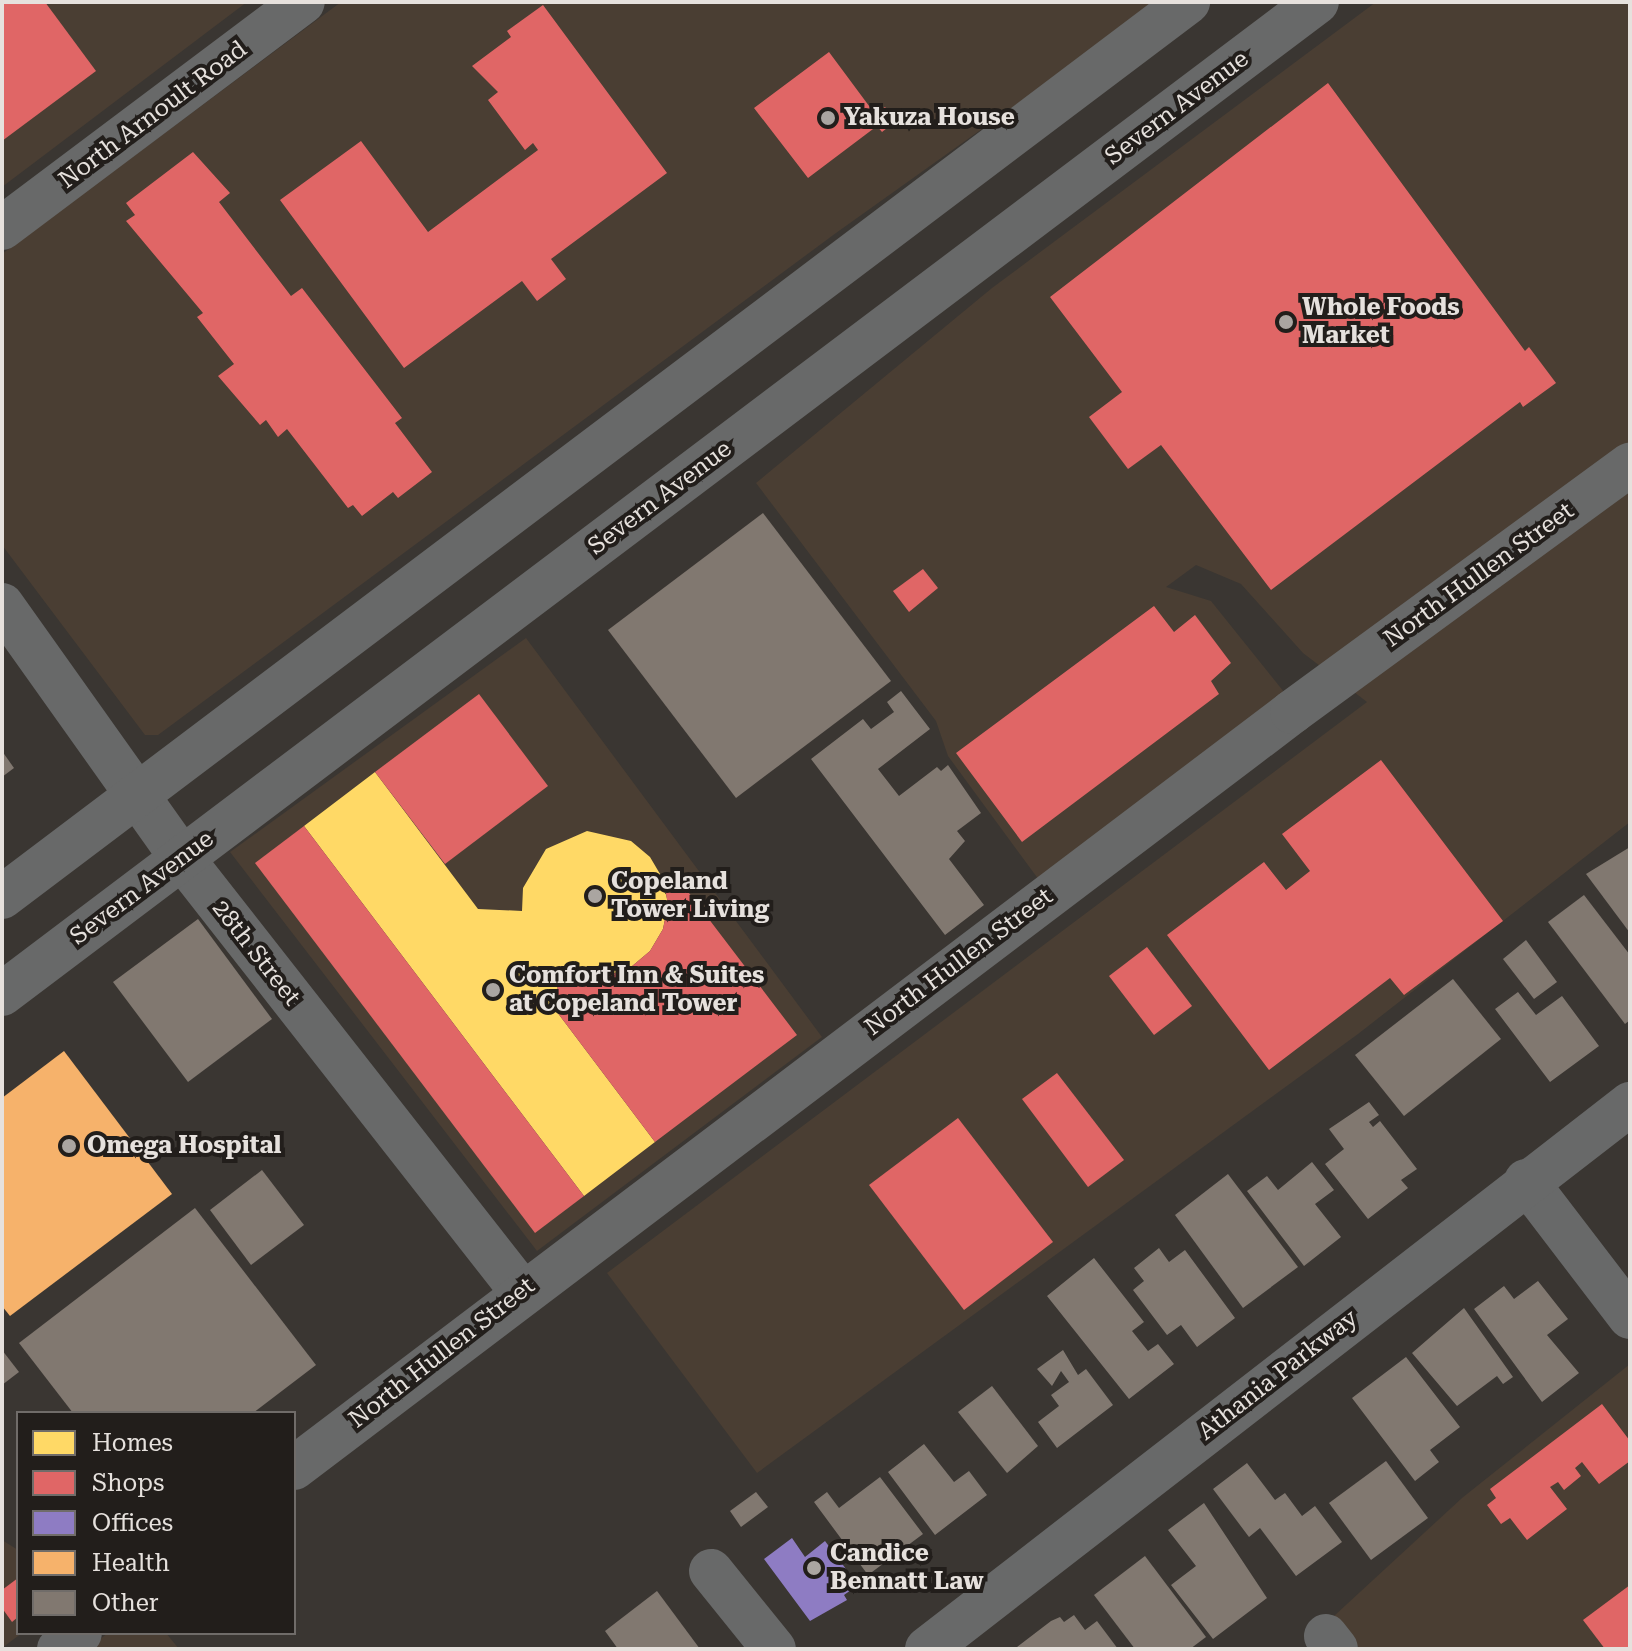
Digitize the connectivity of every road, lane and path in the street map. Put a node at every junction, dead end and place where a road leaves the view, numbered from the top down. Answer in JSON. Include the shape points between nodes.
{"nodes":[{"id":1,"x":303,"y":2,"type":"edge"},
{"id":2,"x":1188,"y":2,"type":"edge"},
{"id":3,"x":1317,"y":2,"type":"edge"},
{"id":4,"x":2,"y":228,"type":"edge"},
{"id":5,"x":1630,"y":465,"type":"edge"},
{"id":6,"x":2,"y":605,"type":"edge"},
{"id":7,"x":136,"y":795,"type":"junction"},
{"id":8,"x":182,"y":858,"type":"junction"},
{"id":9,"x":2,"y":897,"type":"edge"},
{"id":10,"x":2,"y":994,"type":"edge"},
{"id":11,"x":1630,"y":1104,"type":"edge"},
{"id":12,"x":1526,"y":1181,"type":"junction"},
{"id":13,"x":522,"y":1292,"type":"junction"},
{"id":14,"x":1630,"y":1317,"type":"edge"},
{"id":15,"x":296,"y":1466,"type":"edge"},
{"id":16,"x":711,"y":1571,"type":"dead end"},
{"id":17,"x":77,"y":1635,"type":"edge"},
{"id":18,"x":59,"y":1649,"type":"edge"},
{"id":19,"x":774,"y":1649,"type":"edge"},
{"id":20,"x":927,"y":1649,"type":"edge"}],
"edges":[{"from":1,"to":4,"type":"street","name":"North Arnoult Road"},
{"from":2,"to":7,"type":"street"},
{"from":3,"to":8,"type":"street","name":"Severn Avenue"},
{"from":5,"to":13,"type":"street","name":"North Hullen Street","via":[[1280,720]]},
{"from":6,"to":7,"type":"street","name":"28th Street"},
{"from":7,"to":8,"type":"street","name":"28th Street"},
{"from":7,"to":9,"type":"street"},
{"from":8,"to":10,"type":"street","name":"Severn Avenue"},
{"from":8,"to":13,"type":"street","name":"28th Street"},
{"from":11,"to":12,"type":"street","name":"Athania Parkway"},
{"from":12,"to":14,"type":"street"},
{"from":12,"to":20,"type":"street","name":"Athania Parkway"},
{"from":13,"to":15,"type":"street","name":"North Hullen Street"},
{"from":16,"to":19,"type":"street"},
{"from":17,"to":18,"type":"street"}]}
